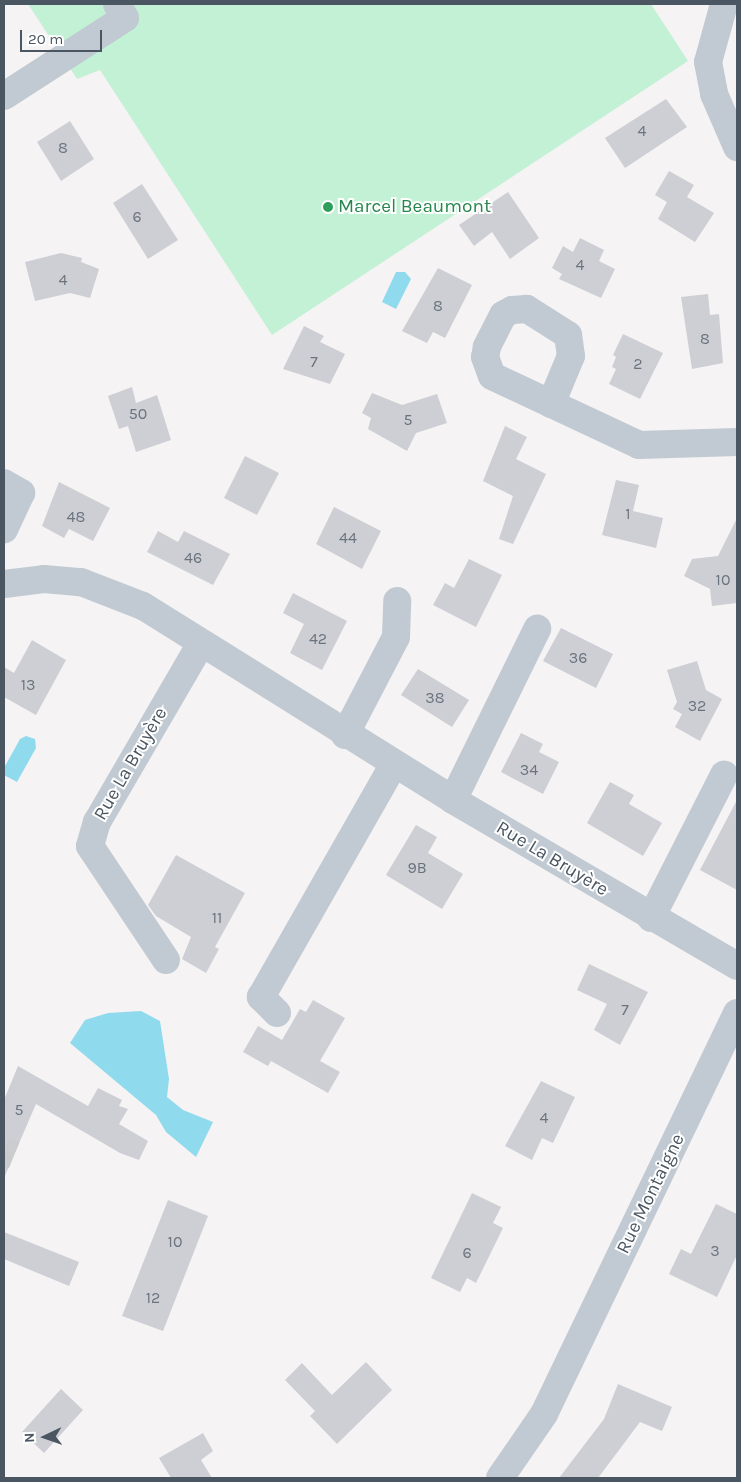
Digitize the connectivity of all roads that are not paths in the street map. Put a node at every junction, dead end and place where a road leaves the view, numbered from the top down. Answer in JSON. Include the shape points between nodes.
{"nodes":[{"id":1,"x":724,"y":4,"type":"edge"},
{"id":2,"x":121,"y":11,"type":"edge"},
{"id":3,"x":4,"y":96,"type":"edge"},
{"id":4,"x":737,"y":147,"type":"edge"},
{"id":5,"x":551,"y":404,"type":"dead end"},
{"id":6,"x":737,"y":442,"type":"edge"},
{"id":7,"x":4,"y":483,"type":"edge"},
{"id":8,"x":4,"y":529,"type":"edge"},
{"id":9,"x":4,"y":584,"type":"edge"},
{"id":10,"x":397,"y":601,"type":"dead end"},
{"id":11,"x":537,"y":629,"type":"dead end"},
{"id":12,"x":201,"y":643,"type":"junction"},
{"id":13,"x":346,"y":735,"type":"junction"},
{"id":14,"x":394,"y":764,"type":"junction"},
{"id":15,"x":724,"y":775,"type":"dead end"},
{"id":16,"x":452,"y":800,"type":"junction"},
{"id":17,"x":651,"y":918,"type":"junction"},
{"id":18,"x":166,"y":960,"type":"dead end"},
{"id":19,"x":737,"y":966,"type":"edge"},
{"id":20,"x":737,"y":1012,"type":"edge"},
{"id":21,"x":277,"y":1013,"type":"dead end"},
{"id":22,"x":500,"y":1478,"type":"edge"}],
"edges":[{"from":1,"to":4,"type":"street","via":[[708,62],[714,94]]},
{"from":2,"to":3,"type":"street"},
{"from":5,"to":6,"type":"street","via":[[639,445]]},
{"from":7,"to":8,"type":"street","via":[[21,493]]},
{"from":9,"to":12,"type":"street","name":"Rue La Bruyère","via":[[44,579],[100,587],[143,606]]},
{"from":10,"to":13,"type":"street","via":[[396,637]]},
{"from":11,"to":16,"type":"street"},
{"from":12,"to":13,"type":"street","name":"Rue La Bruyère"},
{"from":12,"to":18,"type":"street","name":"Rue La Bruyère","via":[[97,822],[90,846]]},
{"from":13,"to":14,"type":"street","name":"Rue La Bruyère"},
{"from":14,"to":16,"type":"street","name":"Rue La Bruyère"},
{"from":14,"to":21,"type":"street","via":[[261,997]]},
{"from":15,"to":17,"type":"street"},
{"from":16,"to":17,"type":"street","name":"Rue La Bruyère"},
{"from":17,"to":19,"type":"street","name":"Rue La Bruyère"},
{"from":20,"to":22,"type":"street","name":"Rue Montaigne","via":[[534,1433]]}]}
